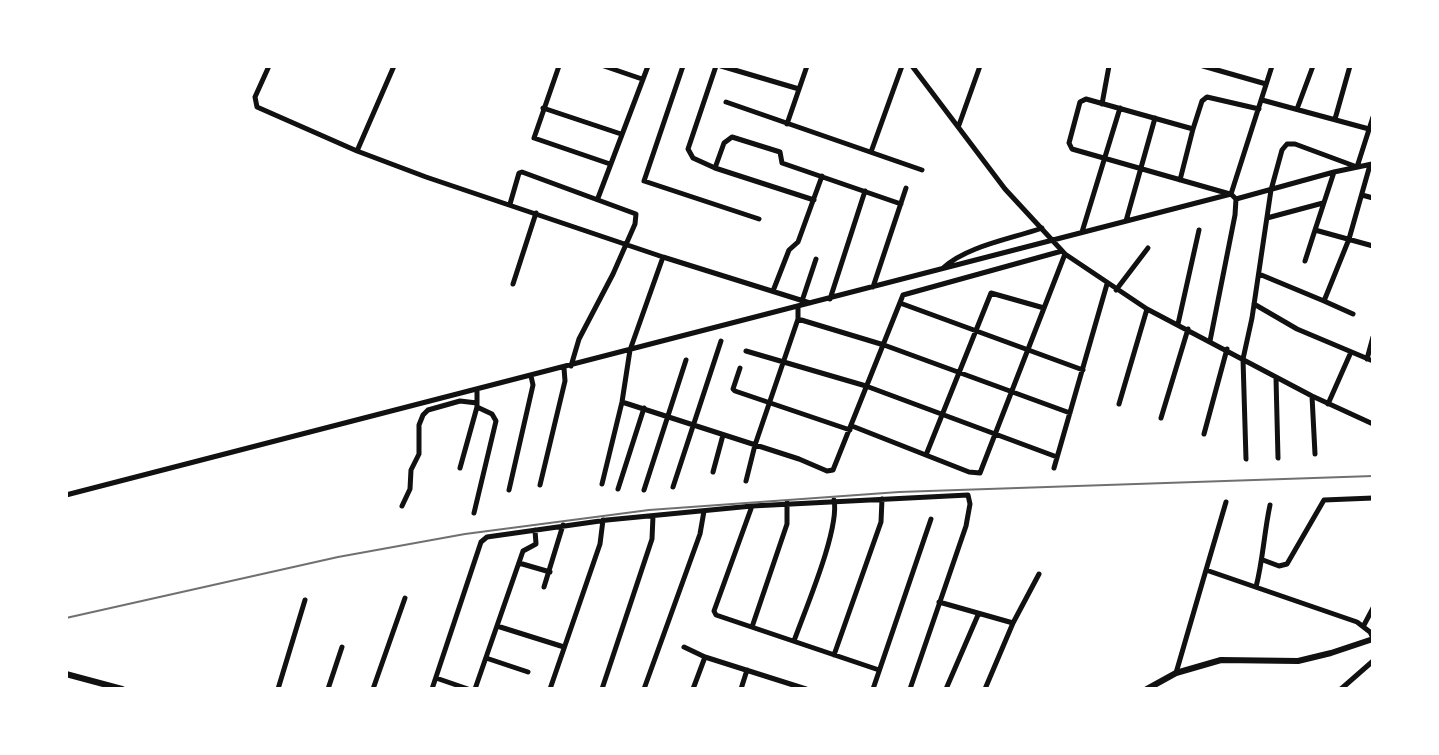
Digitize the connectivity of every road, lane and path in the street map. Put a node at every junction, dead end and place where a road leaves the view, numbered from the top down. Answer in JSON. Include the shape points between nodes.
{"nodes":[{"id":1,"x":269,"y":66,"type":"edge"},
{"id":2,"x":394,"y":66,"type":"edge"},
{"id":3,"x":559,"y":66,"type":"edge"},
{"id":4,"x":604,"y":66,"type":"edge"},
{"id":5,"x":648,"y":66,"type":"edge"},
{"id":6,"x":683,"y":66,"type":"edge"},
{"id":7,"x":718,"y":66,"type":"edge"},
{"id":8,"x":807,"y":66,"type":"edge"},
{"id":9,"x":902,"y":66,"type":"edge"},
{"id":10,"x":912,"y":66,"type":"edge"},
{"id":11,"x":980,"y":66,"type":"edge"},
{"id":12,"x":1109,"y":66,"type":"edge"},
{"id":13,"x":1203,"y":66,"type":"edge"},
{"id":14,"x":1272,"y":66,"type":"edge"},
{"id":15,"x":1313,"y":66,"type":"edge"},
{"id":16,"x":1350,"y":66,"type":"edge"},
{"id":17,"x":642,"y":79,"type":"junction"},
{"id":18,"x":1266,"y":84,"type":"junction"},
{"id":19,"x":799,"y":89,"type":"junction"},
{"id":20,"x":1262,"y":100,"type":"junction"},
{"id":21,"x":726,"y":102,"type":"dead end"},
{"id":22,"x":1102,"y":104,"type":"junction"},
{"id":23,"x":543,"y":108,"type":"junction"},
{"id":24,"x":1120,"y":108,"type":"junction"},
{"id":25,"x":1259,"y":109,"type":"junction"},
{"id":26,"x":1297,"y":109,"type":"junction"},
{"id":27,"x":1373,"y":117,"type":"edge"},
{"id":28,"x":1155,"y":118,"type":"junction"},
{"id":29,"x":1335,"y":119,"type":"junction"},
{"id":30,"x":787,"y":124,"type":"junction"},
{"id":31,"x":958,"y":126,"type":"junction"},
{"id":32,"x":1193,"y":129,"type":"junction"},
{"id":33,"x":1369,"y":129,"type":"junction"},
{"id":34,"x":621,"y":134,"type":"junction"},
{"id":35,"x":357,"y":151,"type":"junction"},
{"id":36,"x":871,"y":152,"type":"junction"},
{"id":37,"x":1103,"y":159,"type":"junction"},
{"id":38,"x":610,"y":164,"type":"junction"},
{"id":39,"x":1357,"y":167,"type":"junction"},
{"id":40,"x":715,"y":168,"type":"junction"},
{"id":41,"x":1371,"y":168,"type":"edge"},
{"id":42,"x":1141,"y":169,"type":"junction"},
{"id":43,"x":922,"y":170,"type":"dead end"},
{"id":44,"x":1334,"y":172,"type":"junction"},
{"id":45,"x":822,"y":176,"type":"junction"},
{"id":46,"x":1180,"y":180,"type":"junction"},
{"id":47,"x":906,"y":188,"type":"dead end"},
{"id":48,"x":1271,"y":190,"type":"junction"},
{"id":49,"x":865,"y":191,"type":"junction"},
{"id":50,"x":1362,"y":195,"type":"junction"},
{"id":51,"x":1234,"y":197,"type":"junction"},
{"id":52,"x":598,"y":198,"type":"junction"},
{"id":53,"x":1373,"y":198,"type":"edge"},
{"id":54,"x":814,"y":200,"type":"junction"},
{"id":55,"x":1324,"y":203,"type":"junction"},
{"id":56,"x":510,"y":204,"type":"junction"},
{"id":57,"x":901,"y":204,"type":"junction"},
{"id":58,"x":536,"y":213,"type":"junction"},
{"id":59,"x":1267,"y":218,"type":"junction"},
{"id":60,"x":759,"y":219,"type":"dead end"},
{"id":61,"x":1126,"y":222,"type":"junction"},
{"id":62,"x":1042,"y":228,"type":"junction"},
{"id":63,"x":1199,"y":230,"type":"dead end"},
{"id":64,"x":1315,"y":230,"type":"junction"},
{"id":65,"x":1082,"y":232,"type":"junction"},
{"id":66,"x":1349,"y":239,"type":"junction"},
{"id":67,"x":625,"y":243,"type":"junction"},
{"id":68,"x":1373,"y":246,"type":"edge"},
{"id":69,"x":1060,"y":248,"type":"junction"},
{"id":70,"x":1148,"y":248,"type":"dead end"},
{"id":71,"x":663,"y":257,"type":"junction"},
{"id":72,"x":816,"y":259,"type":"dead end"},
{"id":73,"x":1305,"y":261,"type":"dead end"},
{"id":74,"x":942,"y":269,"type":"junction"},
{"id":75,"x":1259,"y":274,"type":"junction"},
{"id":76,"x":513,"y":284,"type":"dead end"},
{"id":77,"x":1107,"y":284,"type":"junction"},
{"id":78,"x":873,"y":287,"type":"junction"},
{"id":79,"x":1116,"y":290,"type":"junction"},
{"id":80,"x":773,"y":291,"type":"junction"},
{"id":81,"x":830,"y":299,"type":"junction"},
{"id":82,"x":1324,"y":301,"type":"junction"},
{"id":83,"x":900,"y":303,"type":"junction"},
{"id":84,"x":1254,"y":304,"type":"junction"},
{"id":85,"x":1044,"y":308,"type":"junction"},
{"id":86,"x":1147,"y":309,"type":"junction"},
{"id":87,"x":799,"y":310,"type":"junction"},
{"id":88,"x":1353,"y":314,"type":"dead end"},
{"id":89,"x":1178,"y":324,"type":"junction"},
{"id":90,"x":1188,"y":329,"type":"junction"},
{"id":91,"x":977,"y":330,"type":"junction"},
{"id":92,"x":1373,"y":337,"type":"edge"},
{"id":93,"x":721,"y":341,"type":"dead end"},
{"id":94,"x":1210,"y":341,"type":"junction"},
{"id":95,"x":884,"y":345,"type":"junction"},
{"id":96,"x":1029,"y":349,"type":"junction"},
{"id":97,"x":1227,"y":349,"type":"junction"},
{"id":98,"x":746,"y":351,"type":"dead end"},
{"id":99,"x":1351,"y":352,"type":"junction"},
{"id":100,"x":630,"y":354,"type":"junction"},
{"id":101,"x":1243,"y":359,"type":"junction"},
{"id":102,"x":686,"y":360,"type":"dead end"},
{"id":103,"x":1370,"y":360,"type":"edge"},
{"id":104,"x":784,"y":362,"type":"junction"},
{"id":105,"x":740,"y":368,"type":"dead end"},
{"id":106,"x":566,"y":370,"type":"junction"},
{"id":107,"x":1083,"y":370,"type":"junction"},
{"id":108,"x":960,"y":372,"type":"junction"},
{"id":109,"x":1276,"y":378,"type":"junction"},
{"id":110,"x":532,"y":380,"type":"junction"},
{"id":111,"x":866,"y":386,"type":"junction"},
{"id":112,"x":1013,"y":391,"type":"junction"},
{"id":113,"x":1312,"y":396,"type":"junction"},
{"id":114,"x":477,"y":398,"type":"junction"},
{"id":115,"x":622,"y":402,"type":"junction"},
{"id":116,"x":770,"y":402,"type":"junction"},
{"id":117,"x":1119,"y":404,"type":"dead end"},
{"id":118,"x":1328,"y":404,"type":"junction"},
{"id":119,"x":644,"y":408,"type":"junction"},
{"id":120,"x":1070,"y":413,"type":"junction"},
{"id":121,"x":944,"y":414,"type":"junction"},
{"id":122,"x":668,"y":416,"type":"junction"},
{"id":123,"x":1161,"y":418,"type":"dead end"},
{"id":124,"x":693,"y":424,"type":"junction"},
{"id":125,"x":1373,"y":424,"type":"edge"},
{"id":126,"x":851,"y":428,"type":"junction"},
{"id":127,"x":996,"y":434,"type":"junction"},
{"id":128,"x":1204,"y":434,"type":"dead end"},
{"id":129,"x":723,"y":435,"type":"junction"},
{"id":130,"x":755,"y":445,"type":"junction"},
{"id":131,"x":1315,"y":454,"type":"dead end"},
{"id":132,"x":926,"y":456,"type":"junction"},
{"id":133,"x":1057,"y":457,"type":"junction"},
{"id":134,"x":1278,"y":458,"type":"dead end"},
{"id":135,"x":1246,"y":459,"type":"dead end"},
{"id":136,"x":460,"y":468,"type":"dead end"},
{"id":137,"x":1054,"y":468,"type":"dead end"},
{"id":138,"x":713,"y":472,"type":"dead end"},
{"id":139,"x":746,"y":481,"type":"dead end"},
{"id":140,"x":602,"y":484,"type":"dead end"},
{"id":141,"x":540,"y":485,"type":"dead end"},
{"id":142,"x":673,"y":487,"type":"dead end"},
{"id":143,"x":618,"y":489,"type":"dead end"},
{"id":144,"x":509,"y":490,"type":"dead end"},
{"id":145,"x":644,"y":490,"type":"dead end"},
{"id":146,"x":66,"y":495,"type":"edge"},
{"id":147,"x":1373,"y":498,"type":"edge"},
{"id":148,"x":882,"y":499,"type":"junction"},
{"id":149,"x":834,"y":500,"type":"junction"},
{"id":150,"x":1226,"y":502,"type":"dead end"},
{"id":151,"x":787,"y":503,"type":"junction"},
{"id":152,"x":1270,"y":505,"type":"dead end"},
{"id":153,"x":402,"y":506,"type":"dead end"},
{"id":154,"x":752,"y":506,"type":"junction"},
{"id":155,"x":704,"y":511,"type":"junction"},
{"id":156,"x":474,"y":513,"type":"dead end"},
{"id":157,"x":653,"y":516,"type":"junction"},
{"id":158,"x":931,"y":519,"type":"dead end"},
{"id":159,"x":603,"y":520,"type":"junction"},
{"id":160,"x":563,"y":525,"type":"junction"},
{"id":161,"x":535,"y":530,"type":"junction"},
{"id":162,"x":1263,"y":560,"type":"junction"},
{"id":163,"x":519,"y":563,"type":"junction"},
{"id":164,"x":1206,"y":570,"type":"junction"},
{"id":165,"x":550,"y":572,"type":"junction"},
{"id":166,"x":1039,"y":574,"type":"dead end"},
{"id":167,"x":544,"y":587,"type":"dead end"},
{"id":168,"x":1256,"y":587,"type":"junction"},
{"id":169,"x":405,"y":598,"type":"dead end"},
{"id":170,"x":305,"y":600,"type":"dead end"},
{"id":171,"x":939,"y":602,"type":"junction"},
{"id":172,"x":1373,"y":608,"type":"edge"},
{"id":173,"x":978,"y":615,"type":"junction"},
{"id":174,"x":1013,"y":623,"type":"junction"},
{"id":175,"x":497,"y":626,"type":"junction"},
{"id":176,"x":1364,"y":626,"type":"junction"},
{"id":177,"x":752,"y":627,"type":"junction"},
{"id":178,"x":1373,"y":639,"type":"edge"},
{"id":179,"x":794,"y":641,"type":"junction"},
{"id":180,"x":342,"y":647,"type":"dead end"},
{"id":181,"x":564,"y":647,"type":"junction"},
{"id":182,"x":684,"y":647,"type":"dead end"},
{"id":183,"x":834,"y":655,"type":"junction"},
{"id":184,"x":705,"y":657,"type":"junction"},
{"id":185,"x":486,"y":658,"type":"junction"},
{"id":186,"x":1373,"y":661,"type":"edge"},
{"id":187,"x":747,"y":670,"type":"junction"},
{"id":188,"x":879,"y":670,"type":"junction"},
{"id":189,"x":528,"y":672,"type":"dead end"},
{"id":190,"x":1176,"y":673,"type":"junction"},
{"id":191,"x":66,"y":674,"type":"edge"},
{"id":192,"x":436,"y":678,"type":"junction"},
{"id":193,"x":108,"y":687,"type":"edge"},
{"id":194,"x":792,"y":687,"type":"edge"},
{"id":195,"x":122,"y":689,"type":"edge"},
{"id":196,"x":278,"y":689,"type":"edge"},
{"id":197,"x":328,"y":689,"type":"edge"},
{"id":198,"x":373,"y":689,"type":"edge"},
{"id":199,"x":432,"y":689,"type":"edge"},
{"id":200,"x":468,"y":689,"type":"edge"},
{"id":201,"x":475,"y":689,"type":"edge"},
{"id":202,"x":550,"y":689,"type":"edge"},
{"id":203,"x":602,"y":689,"type":"edge"},
{"id":204,"x":644,"y":689,"type":"edge"},
{"id":205,"x":693,"y":689,"type":"edge"},
{"id":206,"x":741,"y":689,"type":"edge"},
{"id":207,"x":806,"y":689,"type":"edge"},
{"id":208,"x":873,"y":689,"type":"edge"},
{"id":209,"x":910,"y":689,"type":"edge"},
{"id":210,"x":946,"y":689,"type":"edge"},
{"id":211,"x":985,"y":689,"type":"edge"},
{"id":212,"x":1147,"y":689,"type":"edge"},
{"id":213,"x":1341,"y":689,"type":"edge"}],
"edges":[{"from":1,"to":35,"type":"street","via":[[255,105]]},
{"from":2,"to":35,"type":"street"},
{"from":3,"to":23,"type":"street"},
{"from":4,"to":17,"type":"street"},
{"from":5,"to":17,"type":"street"},
{"from":6,"to":60,"type":"street","via":[[644,181]]},
{"from":7,"to":19,"type":"street"},
{"from":7,"to":40,"type":"street","via":[[688,152]]},
{"from":8,"to":19,"type":"street"},
{"from":9,"to":36,"type":"street"},
{"from":10,"to":31,"type":"street"},
{"from":11,"to":31,"type":"street"},
{"from":12,"to":22,"type":"street"},
{"from":13,"to":18,"type":"street"},
{"from":14,"to":18,"type":"street"},
{"from":15,"to":26,"type":"street"},
{"from":16,"to":29,"type":"street"},
{"from":17,"to":34,"type":"street"},
{"from":18,"to":20,"type":"street"},
{"from":19,"to":30,"type":"street"},
{"from":20,"to":25,"type":"street"},
{"from":20,"to":26,"type":"street"},
{"from":21,"to":30,"type":"street"},
{"from":22,"to":24,"type":"street"},
{"from":22,"to":37,"type":"street","via":[[1081,100],[1069,145]]},
{"from":23,"to":34,"type":"street"},
{"from":23,"to":38,"type":"street","via":[[534,138]]},
{"from":24,"to":28,"type":"street"},
{"from":24,"to":37,"type":"street"},
{"from":25,"to":32,"type":"street","via":[[1207,97]]},
{"from":25,"to":51,"type":"street"},
{"from":26,"to":29,"type":"street"},
{"from":27,"to":33,"type":"street"},
{"from":28,"to":32,"type":"street"},
{"from":28,"to":42,"type":"street"},
{"from":29,"to":33,"type":"street"},
{"from":30,"to":36,"type":"street"},
{"from":31,"to":62,"type":"street"},
{"from":32,"to":46,"type":"street"},
{"from":33,"to":39,"type":"street"},
{"from":34,"to":38,"type":"street"},
{"from":35,"to":56,"type":"street"},
{"from":36,"to":43,"type":"street"},
{"from":37,"to":42,"type":"street"},
{"from":37,"to":65,"type":"street"},
{"from":38,"to":52,"type":"street"},
{"from":39,"to":41,"type":"street"},
{"from":39,"to":44,"type":"street"},
{"from":39,"to":48,"type":"street","via":[[1287,144]]},
{"from":40,"to":45,"type":"street","via":[[724,143],[732,137],[780,152],[782,163]]},
{"from":40,"to":54,"type":"street"},
{"from":41,"to":50,"type":"street"},
{"from":42,"to":46,"type":"street"},
{"from":42,"to":61,"type":"street"},
{"from":44,"to":48,"type":"street"},
{"from":44,"to":55,"type":"street"},
{"from":45,"to":49,"type":"street"},
{"from":45,"to":54,"type":"street"},
{"from":46,"to":51,"type":"street"},
{"from":47,"to":57,"type":"street"},
{"from":48,"to":51,"type":"street"},
{"from":48,"to":59,"type":"street"},
{"from":49,"to":57,"type":"street"},
{"from":49,"to":81,"type":"street"},
{"from":50,"to":53,"type":"street"},
{"from":50,"to":66,"type":"street"},
{"from":51,"to":61,"type":"street"},
{"from":51,"to":94,"type":"street"},
{"from":52,"to":56,"type":"street","via":[[522,172]]},
{"from":52,"to":67,"type":"street","via":[[636,214]]},
{"from":54,"to":80,"type":"street"},
{"from":55,"to":59,"type":"street"},
{"from":55,"to":64,"type":"street"},
{"from":56,"to":58,"type":"street"},
{"from":57,"to":78,"type":"street"},
{"from":58,"to":67,"type":"street"},
{"from":58,"to":76,"type":"street"},
{"from":59,"to":75,"type":"street"},
{"from":61,"to":65,"type":"street"},
{"from":62,"to":69,"type":"street"},
{"from":62,"to":74,"type":"street","via":[[970,250]]},
{"from":63,"to":89,"type":"street"},
{"from":64,"to":66,"type":"street"},
{"from":64,"to":73,"type":"street"},
{"from":65,"to":69,"type":"street"},
{"from":66,"to":68,"type":"street"},
{"from":66,"to":82,"type":"street"},
{"from":67,"to":71,"type":"street"},
{"from":67,"to":106,"type":"street"},
{"from":69,"to":74,"type":"street"},
{"from":69,"to":77,"type":"street"},
{"from":69,"to":83,"type":"street","via":[[907,293]]},
{"from":69,"to":85,"type":"street"},
{"from":70,"to":79,"type":"street"},
{"from":71,"to":80,"type":"street"},
{"from":71,"to":100,"type":"street"},
{"from":72,"to":87,"type":"street"},
{"from":74,"to":78,"type":"street"},
{"from":75,"to":82,"type":"street"},
{"from":75,"to":84,"type":"street"},
{"from":77,"to":79,"type":"street"},
{"from":77,"to":107,"type":"street"},
{"from":78,"to":81,"type":"street"},
{"from":79,"to":86,"type":"street"},
{"from":80,"to":87,"type":"street"},
{"from":81,"to":87,"type":"street"},
{"from":82,"to":88,"type":"street"},
{"from":83,"to":91,"type":"street"},
{"from":83,"to":95,"type":"street"},
{"from":84,"to":99,"type":"street"},
{"from":84,"to":101,"type":"street"},
{"from":85,"to":91,"type":"street","via":[[992,292]]},
{"from":85,"to":96,"type":"street"},
{"from":86,"to":89,"type":"street"},
{"from":86,"to":117,"type":"street"},
{"from":87,"to":95,"type":"street"},
{"from":87,"to":100,"type":"street"},
{"from":87,"to":104,"type":"street"},
{"from":89,"to":90,"type":"street"},
{"from":90,"to":94,"type":"street"},
{"from":90,"to":123,"type":"street"},
{"from":91,"to":96,"type":"street"},
{"from":91,"to":108,"type":"street"},
{"from":92,"to":103,"type":"street"},
{"from":93,"to":124,"type":"street"},
{"from":94,"to":97,"type":"street"},
{"from":95,"to":108,"type":"street"},
{"from":95,"to":111,"type":"street"},
{"from":96,"to":107,"type":"street"},
{"from":96,"to":112,"type":"street"},
{"from":97,"to":101,"type":"street"},
{"from":97,"to":128,"type":"street"},
{"from":98,"to":104,"type":"street"},
{"from":99,"to":103,"type":"street"},
{"from":99,"to":118,"type":"street"},
{"from":100,"to":106,"type":"street"},
{"from":100,"to":115,"type":"street"},
{"from":101,"to":109,"type":"street"},
{"from":101,"to":135,"type":"street"},
{"from":102,"to":122,"type":"street"},
{"from":104,"to":111,"type":"street"},
{"from":104,"to":116,"type":"street"},
{"from":105,"to":116,"type":"street","via":[[735,391]]},
{"from":106,"to":110,"type":"street"},
{"from":106,"to":141,"type":"street"},
{"from":107,"to":120,"type":"street"},
{"from":108,"to":112,"type":"street"},
{"from":108,"to":121,"type":"street"},
{"from":109,"to":113,"type":"street"},
{"from":109,"to":134,"type":"street"},
{"from":110,"to":114,"type":"street"},
{"from":110,"to":144,"type":"street"},
{"from":111,"to":121,"type":"street"},
{"from":111,"to":126,"type":"street"},
{"from":112,"to":120,"type":"street"},
{"from":112,"to":127,"type":"street"},
{"from":113,"to":118,"type":"street"},
{"from":113,"to":131,"type":"street"},
{"from":114,"to":136,"type":"street"},
{"from":114,"to":146,"type":"street"},
{"from":114,"to":153,"type":"street","via":[[423,415],[419,454]]},
{"from":114,"to":156,"type":"street","via":[[496,421]]},
{"from":115,"to":119,"type":"street"},
{"from":115,"to":140,"type":"street"},
{"from":116,"to":126,"type":"street"},
{"from":116,"to":130,"type":"street"},
{"from":118,"to":125,"type":"street"},
{"from":119,"to":122,"type":"street"},
{"from":119,"to":143,"type":"street"},
{"from":120,"to":133,"type":"street"},
{"from":121,"to":127,"type":"street"},
{"from":121,"to":132,"type":"street"},
{"from":122,"to":124,"type":"street"},
{"from":122,"to":145,"type":"street"},
{"from":124,"to":129,"type":"street"},
{"from":124,"to":142,"type":"street"},
{"from":126,"to":130,"type":"street","via":[[831,471]]},
{"from":126,"to":132,"type":"street"},
{"from":127,"to":132,"type":"street","via":[[978,474]]},
{"from":127,"to":133,"type":"street"},
{"from":129,"to":130,"type":"street"},
{"from":129,"to":138,"type":"street"},
{"from":130,"to":139,"type":"street"},
{"from":133,"to":137,"type":"street"},
{"from":147,"to":162,"type":"street","via":[[1324,500],[1287,564]]},
{"from":148,"to":149,"type":"street"},
{"from":148,"to":171,"type":"street","via":[[969,496],[966,526]]},
{"from":148,"to":183,"type":"street","via":[[881,522]]},
{"from":149,"to":151,"type":"street"},
{"from":149,"to":179,"type":"street","via":[[829,541]]},
{"from":150,"to":164,"type":"street"},
{"from":151,"to":154,"type":"street"},
{"from":151,"to":177,"type":"street","via":[[786,527]]},
{"from":152,"to":162,"type":"street"},
{"from":154,"to":155,"type":"street"},
{"from":154,"to":177,"type":"street","via":[[714,611]]},
{"from":155,"to":157,"type":"street"},
{"from":155,"to":204,"type":"street"},
{"from":157,"to":159,"type":"street"},
{"from":157,"to":203,"type":"street","via":[[652,539]]},
{"from":158,"to":188,"type":"street"},
{"from":159,"to":160,"type":"street"},
{"from":159,"to":181,"type":"street","via":[[600,544]]},
{"from":160,"to":161,"type":"street"},
{"from":160,"to":165,"type":"street"},
{"from":161,"to":163,"type":"street","via":[[536,544],[525,549]]},
{"from":161,"to":192,"type":"street","via":[[482,539]]},
{"from":162,"to":168,"type":"street"},
{"from":163,"to":165,"type":"street"},
{"from":163,"to":175,"type":"street"},
{"from":164,"to":168,"type":"street"},
{"from":164,"to":190,"type":"street"},
{"from":165,"to":167,"type":"street"},
{"from":166,"to":174,"type":"street"},
{"from":168,"to":176,"type":"street"},
{"from":169,"to":198,"type":"street"},
{"from":170,"to":196,"type":"street"},
{"from":171,"to":173,"type":"street"},
{"from":171,"to":209,"type":"street"},
{"from":172,"to":176,"type":"street"},
{"from":173,"to":174,"type":"street"},
{"from":173,"to":210,"type":"street"},
{"from":174,"to":211,"type":"street"},
{"from":175,"to":181,"type":"street"},
{"from":175,"to":185,"type":"street"},
{"from":176,"to":178,"type":"street"},
{"from":177,"to":179,"type":"street"},
{"from":178,"to":190,"type":"street","via":[[1298,661],[1221,660]]},
{"from":179,"to":183,"type":"street"},
{"from":180,"to":197,"type":"street"},
{"from":181,"to":202,"type":"street"},
{"from":182,"to":184,"type":"street"},
{"from":183,"to":188,"type":"street"},
{"from":184,"to":187,"type":"street"},
{"from":184,"to":205,"type":"street"},
{"from":185,"to":189,"type":"street"},
{"from":185,"to":201,"type":"street"},
{"from":186,"to":213,"type":"street"},
{"from":187,"to":194,"type":"street"},
{"from":187,"to":206,"type":"street"},
{"from":188,"to":208,"type":"street"},
{"from":190,"to":212,"type":"street"},
{"from":191,"to":193,"type":"street"},
{"from":192,"to":199,"type":"street"},
{"from":192,"to":200,"type":"street"},
{"from":193,"to":195,"type":"street"},
{"from":194,"to":207,"type":"street"}]}
